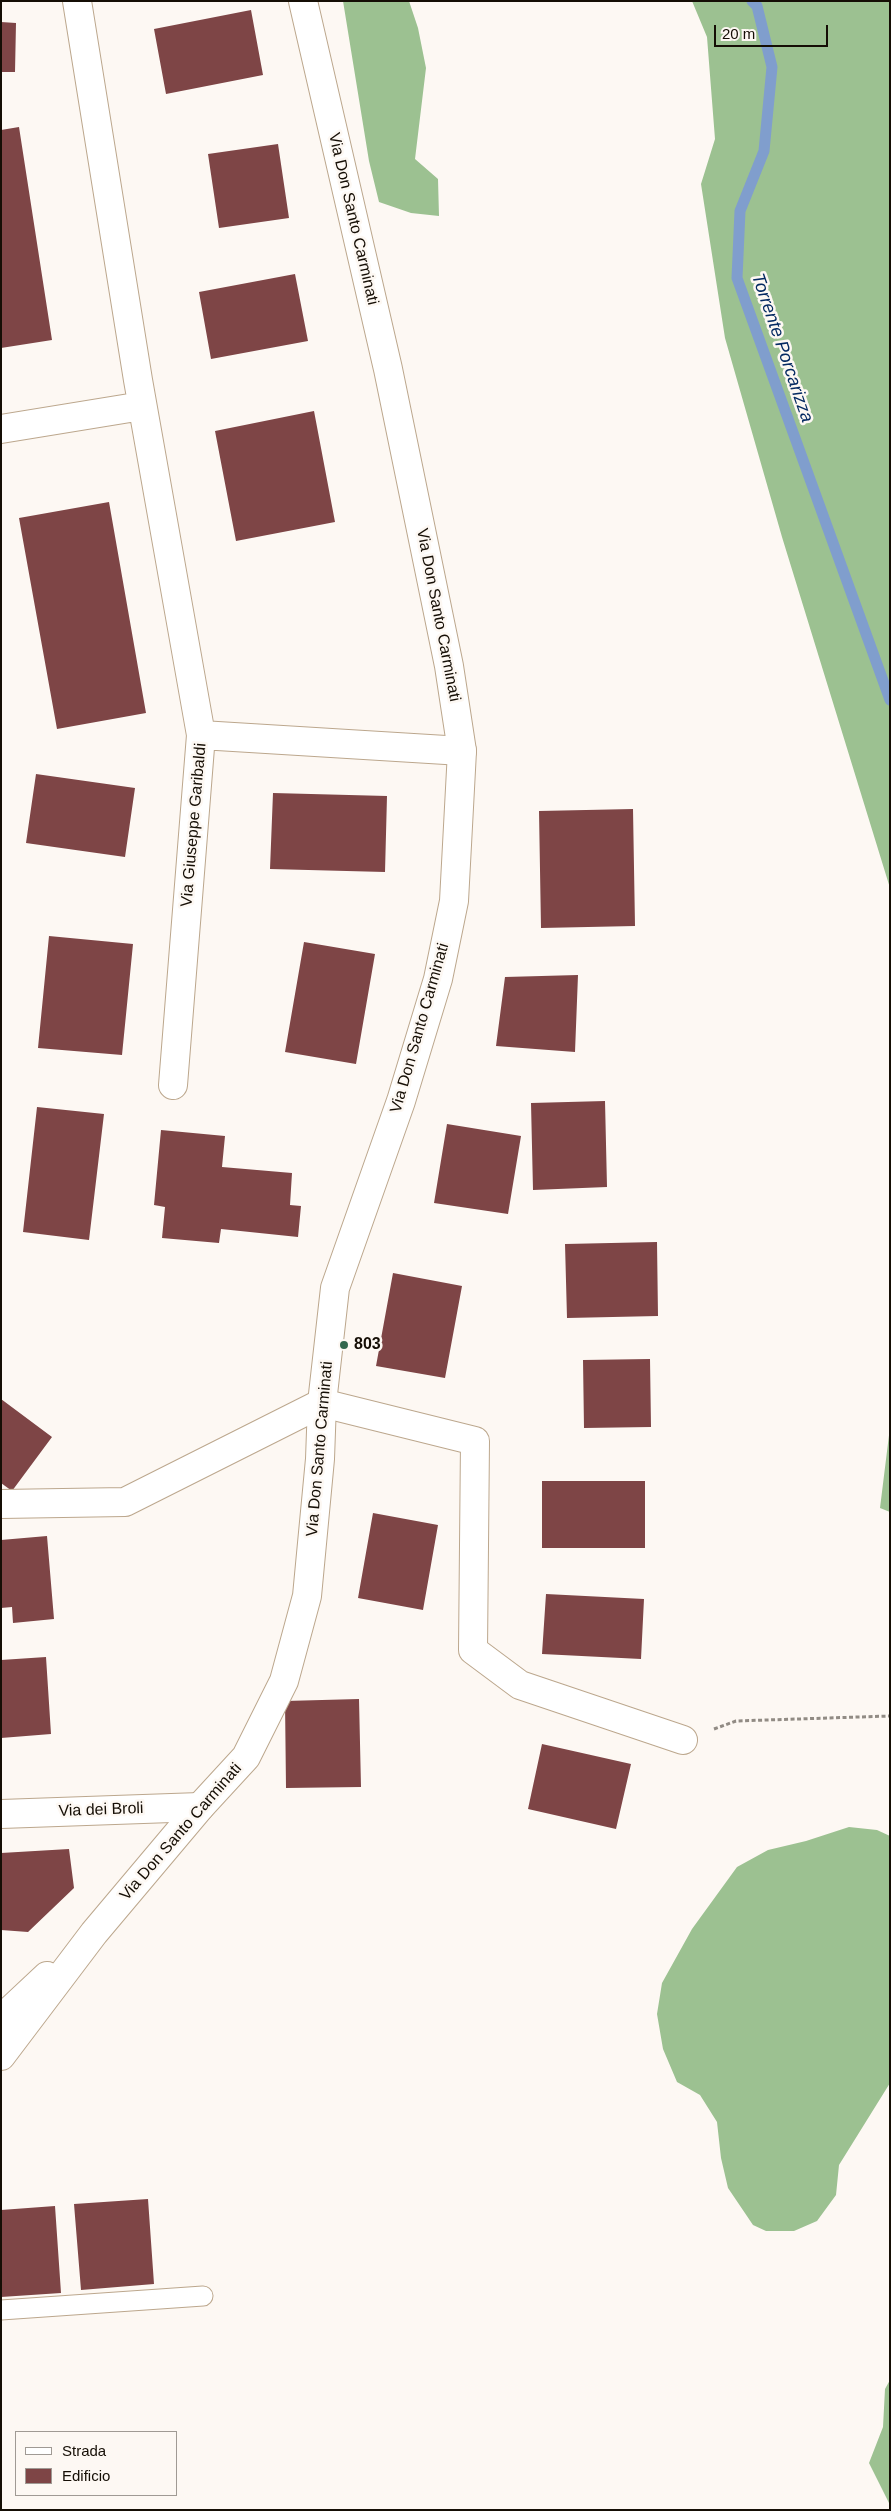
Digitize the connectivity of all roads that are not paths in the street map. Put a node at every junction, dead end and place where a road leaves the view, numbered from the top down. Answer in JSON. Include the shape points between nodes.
{"nodes":[{"id":1,"x":77,"y":1,"type":"edge"},
{"id":2,"x":303,"y":1,"type":"edge"},
{"id":3,"x":142,"y":406,"type":"junction"},
{"id":4,"x":1,"y":429,"type":"edge"},
{"id":5,"x":201,"y":735,"type":"junction"},
{"id":6,"x":462,"y":751,"type":"junction"},
{"id":7,"x":173,"y":1085,"type":"dead end"},
{"id":8,"x":322,"y":1403,"type":"junction"},
{"id":9,"x":1,"y":1504,"type":"edge"},
{"id":10,"x":683,"y":1740,"type":"road end"},
{"id":11,"x":200,"y":1807,"type":"junction"},
{"id":12,"x":1,"y":1814,"type":"edge"},
{"id":13,"x":94,"y":1933,"type":"junction"},
{"id":14,"x":4,"y":2012,"type":"edge"},
{"id":15,"x":1,"y":2056,"type":"edge"},
{"id":16,"x":203,"y":2296,"type":"dead end"},
{"id":17,"x":1,"y":2310,"type":"edge"}],
"edges":[{"from":1,"to":3,"type":"street"},
{"from":2,"to":6,"type":"street","name":"Via Don Santo Carminati","via":[[388,369],[449,666]]},
{"from":3,"to":4,"type":"street"},
{"from":3,"to":5,"type":"street"},
{"from":5,"to":6,"type":"street","name":"Via Giuseppe Garibaldi"},
{"from":5,"to":7,"type":"street","name":"Via Giuseppe Garibaldi"},
{"from":6,"to":8,"type":"street","name":"Via Don Santo Carminati","via":[[454,901],[438,979],[401,1101],[335,1288]]},
{"from":8,"to":9,"type":"street","via":[[125,1502]]},
{"from":8,"to":10,"type":"street","via":[[475,1441],[473,1650],[520,1685]]},
{"from":8,"to":11,"type":"street","name":"Via Don Santo Carminati","via":[[307,1596],[284,1681],[246,1757]]},
{"from":11,"to":12,"type":"street","name":"Via dei Broli"},
{"from":11,"to":13,"type":"street","name":"Via Don Santo Carminati"},
{"from":13,"to":14,"type":"street","name":"Via Don Santo Carminati"},
{"from":13,"to":15,"type":"street","name":"Via Don Santo Carminati"},
{"from":16,"to":17,"type":"lane"}]}
